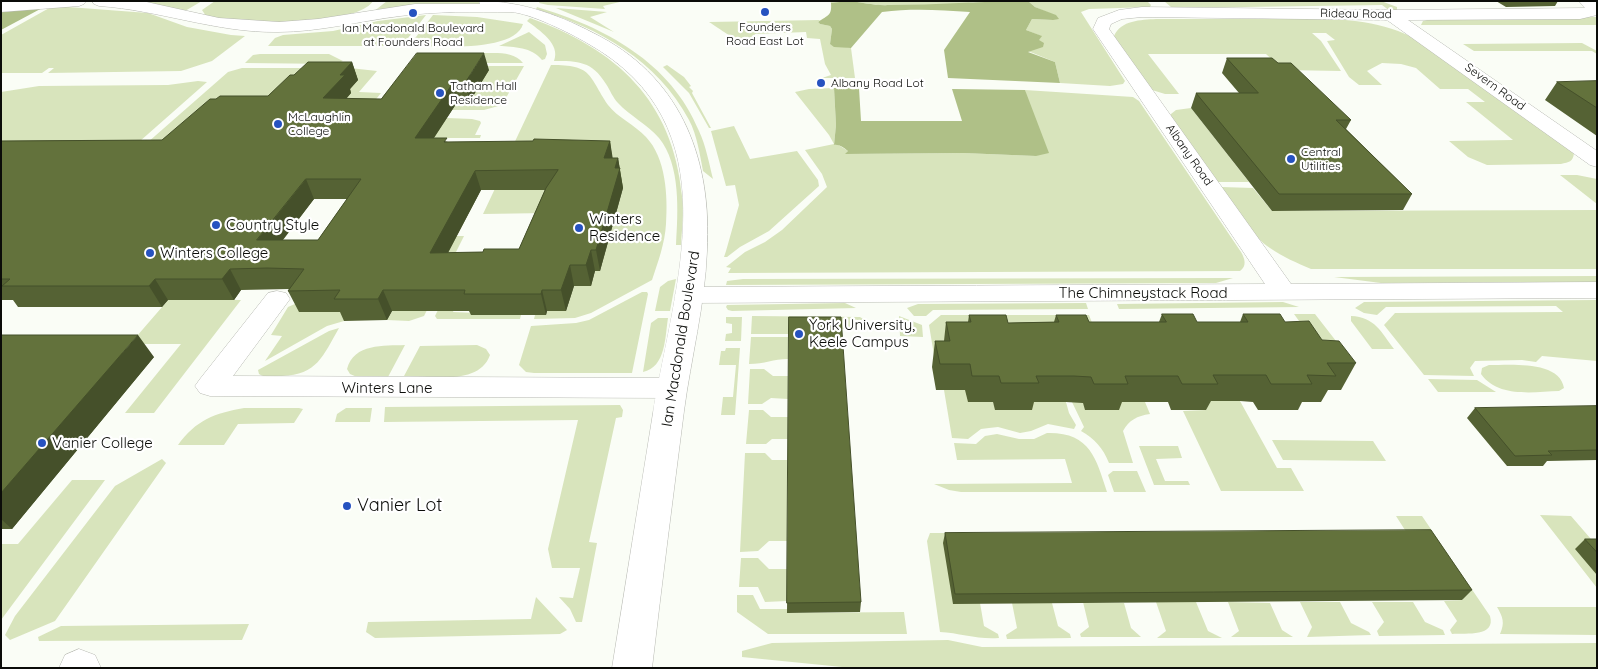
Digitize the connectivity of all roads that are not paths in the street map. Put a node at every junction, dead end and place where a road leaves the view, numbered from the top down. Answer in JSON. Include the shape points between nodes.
{"nodes":[{"id":1,"x":39,"y":1,"type":"edge"},
{"id":2,"x":80,"y":1,"type":"edge"},
{"id":3,"x":99,"y":1,"type":"edge"},
{"id":4,"x":381,"y":1,"type":"edge"},
{"id":5,"x":486,"y":1,"type":"edge"},
{"id":6,"x":1586,"y":1,"type":"edge"},
{"id":7,"x":1,"y":6,"type":"edge"},
{"id":8,"x":518,"y":8,"type":"junction"},
{"id":9,"x":1391,"y":15,"type":"junction"},
{"id":10,"x":349,"y":19,"type":"junction"},
{"id":11,"x":1107,"y":19,"type":"joint"},
{"id":12,"x":1597,"y":161,"type":"edge"},
{"id":13,"x":1597,"y":290,"type":"edge"},
{"id":14,"x":1284,"y":292,"type":"junction"},
{"id":15,"x":688,"y":295,"type":"junction"},
{"id":16,"x":277,"y":299,"type":"dead end"},
{"id":17,"x":672,"y":388,"type":"junction"},
{"id":18,"x":632,"y":668,"type":"edge"}],
"edges":[{"from":1,"to":7,"type":"street"},
{"from":2,"to":7,"type":"street"},
{"from":3,"to":10,"type":"street","name":"Ian Macdonald Boulevard","via":[[204,12],[226,25],[263,28]]},
{"from":4,"to":10,"type":"street","name":"Ian Macdonald Boulevard","via":[[373,9]]},
{"from":5,"to":8,"type":"street","name":"Ian Macdonald Boulevard"},
{"from":6,"to":9,"type":"street","name":"Rideau Road","via":[[1593,7],[1592,12],[1580,14]]},
{"from":8,"to":10,"type":"street","name":"Ian Macdonald Boulevard","via":[[417,9]]},
{"from":8,"to":15,"type":"street","name":"Ian Macdonald Boulevard","via":[[606,44],[640,70],[672,115],[686,144],[696,192],[693,276]]},
{"from":9,"to":11,"type":"street","name":"Rideau Road","via":[[1139,12]]},
{"from":9,"to":12,"type":"street","name":"Severn Road"},
{"from":11,"to":14,"type":"street","name":"Albany Road","via":[[1101,29]]},
{"from":13,"to":14,"type":"street","name":"The Chimneystack Road"},
{"from":14,"to":15,"type":"street","name":"The Chimneystack Road"},
{"from":15,"to":17,"type":"street","name":"Ian Macdonald Boulevard"},
{"from":16,"to":17,"type":"street","name":"Winters Lane","via":[[210,386]]},
{"from":17,"to":18,"type":"street","name":"Ian Macdonald Boulevard"}]}
